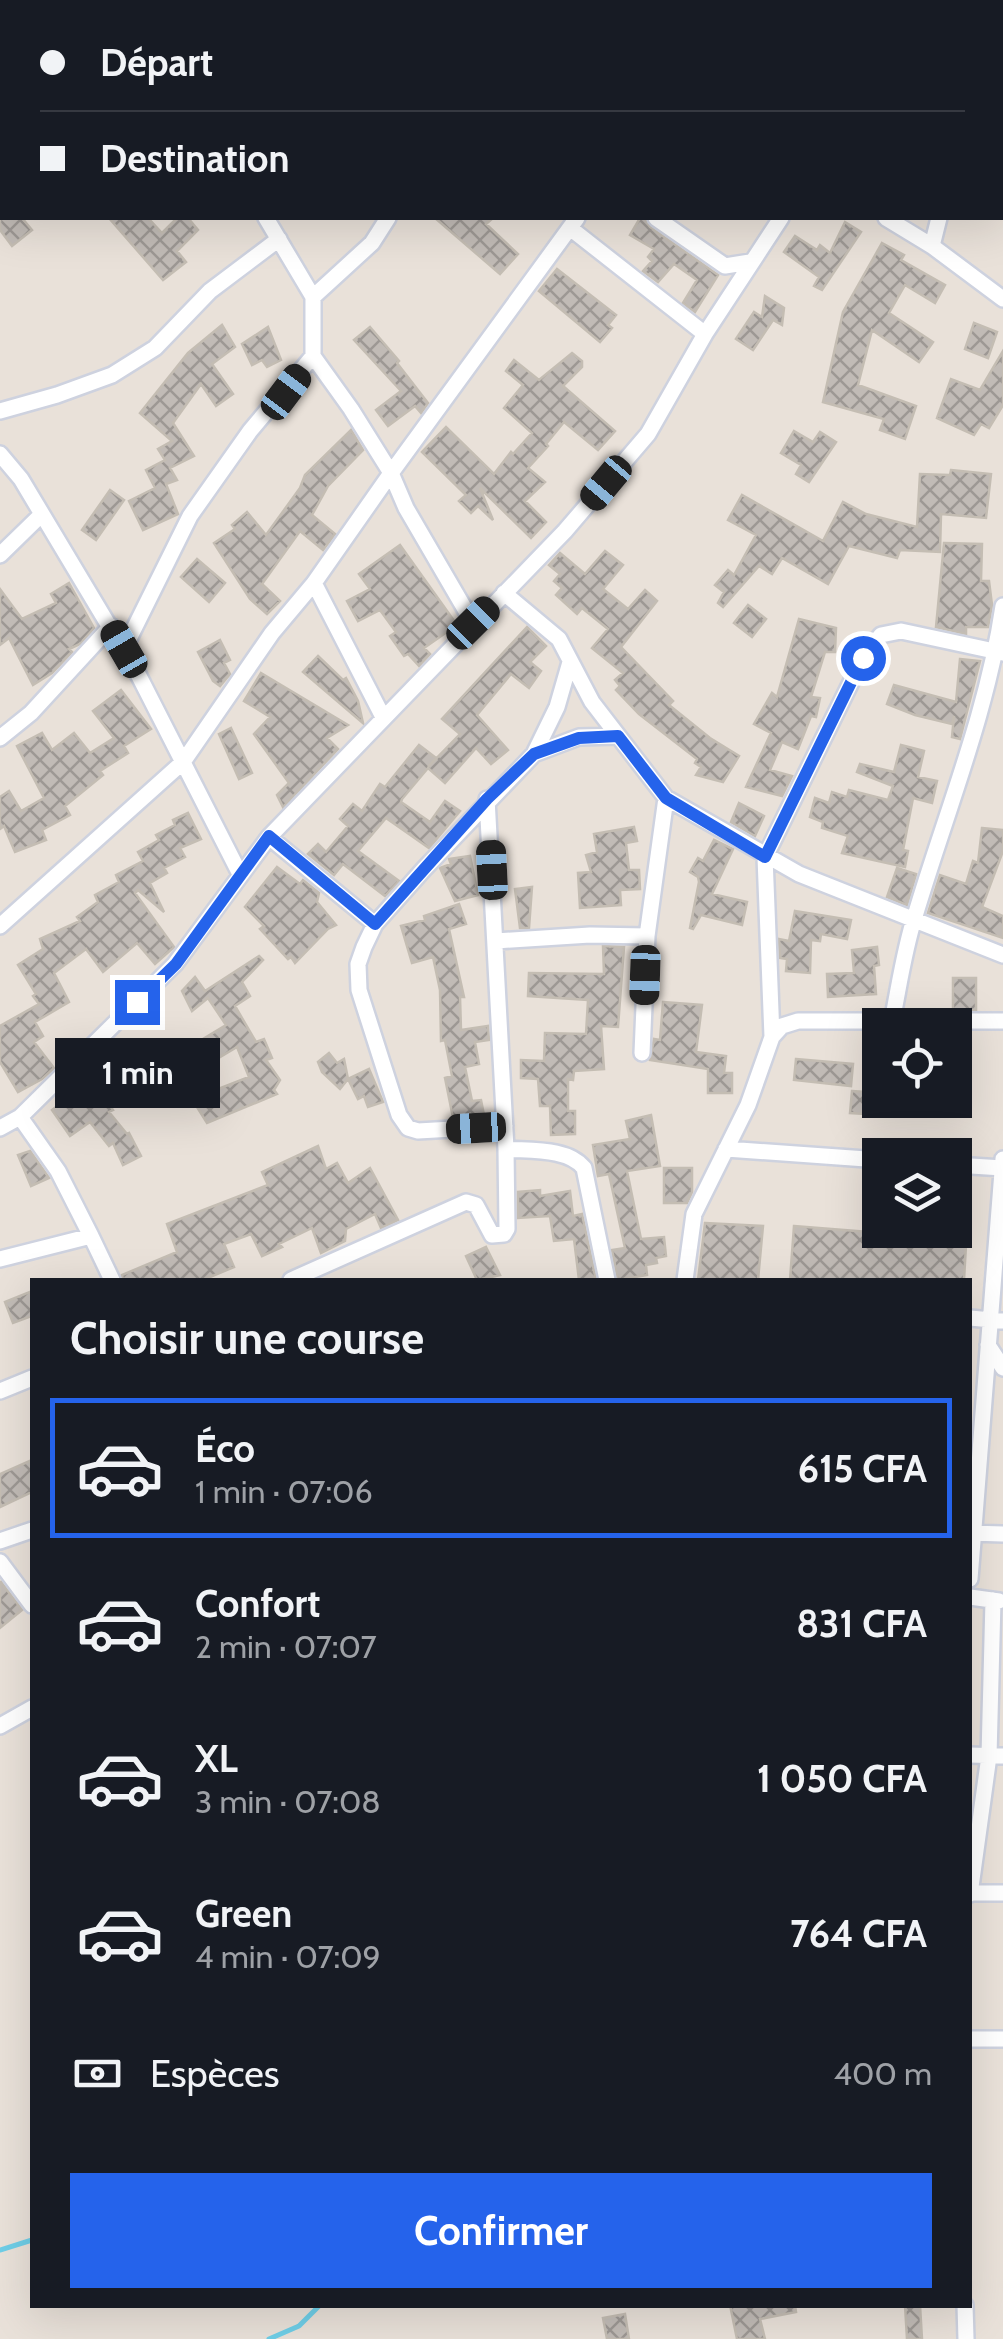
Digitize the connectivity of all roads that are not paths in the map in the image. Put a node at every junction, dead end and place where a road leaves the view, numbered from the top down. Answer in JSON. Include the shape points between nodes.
{"nodes":[{"id":1,"x":267,"y":220,"type":"edge"},
{"id":2,"x":387,"y":220,"type":"edge"},
{"id":3,"x":659,"y":220,"type":"edge"},
{"id":4,"x":780,"y":220,"type":"edge"},
{"id":5,"x":889,"y":220,"type":"edge"},
{"id":6,"x":938,"y":220,"type":"edge"},
{"id":7,"x":574,"y":223,"type":"edge"},
{"id":8,"x":279,"y":239,"type":"junction"},
{"id":9,"x":932,"y":246,"type":"junction"},
{"id":10,"x":750,"y":262,"type":"junction"},
{"id":11,"x":313,"y":298,"type":"junction"},
{"id":12,"x":1003,"y":298,"type":"edge"},
{"id":13,"x":706,"y":334,"type":"junction"},
{"id":14,"x":313,"y":356,"type":"junction"},
{"id":15,"x":0,"y":410,"type":"edge"},
{"id":16,"x":0,"y":454,"type":"edge"},
{"id":17,"x":391,"y":474,"type":"junction"},
{"id":18,"x":42,"y":514,"type":"junction"},
{"id":19,"x":0,"y":555,"type":"edge"},
{"id":20,"x":314,"y":583,"type":"junction"},
{"id":21,"x":504,"y":593,"type":"junction"},
{"id":22,"x":1003,"y":606,"type":"edge"},
{"id":23,"x":473,"y":623,"type":"junction"},
{"id":24,"x":110,"y":626,"type":"junction"},
{"id":25,"x":124,"y":649,"type":"junction"},
{"id":26,"x":1000,"y":652,"type":"edge"},
{"id":27,"x":570,"y":662,"type":"junction"},
{"id":28,"x":383,"y":717,"type":"junction"},
{"id":29,"x":618,"y":736,"type":"junction"},
{"id":30,"x":0,"y":738,"type":"edge"},
{"id":31,"x":534,"y":754,"type":"junction"},
{"id":32,"x":182,"y":762,"type":"junction"},
{"id":33,"x":666,"y":798,"type":"junction"},
{"id":34,"x":487,"y":799,"type":"junction"},
{"id":35,"x":269,"y":836,"type":"junction"},
{"id":36,"x":765,"y":857,"type":"junction"},
{"id":37,"x":240,"y":874,"type":"junction"},
{"id":38,"x":914,"y":918,"type":"junction"},
{"id":39,"x":375,"y":924,"type":"junction"},
{"id":40,"x":0,"y":926,"type":"edge"},
{"id":41,"x":647,"y":936,"type":"junction"},
{"id":42,"x":496,"y":941,"type":"junction"},
{"id":43,"x":1003,"y":955,"type":"edge"},
{"id":44,"x":895,"y":1008,"type":"edge"},
{"id":45,"x":862,"y":1021,"type":"edge"},
{"id":46,"x":972,"y":1021,"type":"edge"},
{"id":47,"x":1003,"y":1021,"type":"edge"},
{"id":48,"x":772,"y":1037,"type":"junction"},
{"id":49,"x":642,"y":1053,"type":"dead end"},
{"id":50,"x":20,"y":1116,"type":"junction"},
{"id":51,"x":505,"y":1126,"type":"junction"},
{"id":52,"x":0,"y":1128,"type":"edge"},
{"id":53,"x":506,"y":1149,"type":"junction"},
{"id":54,"x":726,"y":1149,"type":"junction"},
{"id":55,"x":862,"y":1159,"type":"edge"},
{"id":56,"x":1003,"y":1159,"type":"edge"},
{"id":57,"x":972,"y":1166,"type":"edge"},
{"id":58,"x":1002,"y":1168,"type":"edge"},
{"id":59,"x":90,"y":1236,"type":"junction"},
{"id":60,"x":0,"y":1259,"type":"edge"},
{"id":61,"x":111,"y":1278,"type":"edge"},
{"id":62,"x":295,"y":1278,"type":"edge"},
{"id":63,"x":607,"y":1278,"type":"edge"},
{"id":64,"x":686,"y":1278,"type":"edge"},
{"id":65,"x":972,"y":1318,"type":"edge"},
{"id":66,"x":997,"y":1320,"type":"edge"},
{"id":67,"x":988,"y":1346,"type":"junction"},
{"id":68,"x":1003,"y":1368,"type":"edge"},
{"id":69,"x":30,"y":1379,"type":"edge"},
{"id":70,"x":0,"y":1391,"type":"edge"},
{"id":71,"x":975,"y":1450,"type":"edge"},
{"id":72,"x":30,"y":1531,"type":"edge"},
{"id":73,"x":972,"y":1533,"type":"edge"},
{"id":74,"x":1003,"y":1534,"type":"edge"},
{"id":75,"x":0,"y":1541,"type":"edge"},
{"id":76,"x":0,"y":1562,"type":"edge"},
{"id":77,"x":972,"y":1597,"type":"edge"},
{"id":78,"x":998,"y":1600,"type":"edge"},
{"id":79,"x":30,"y":1602,"type":"edge"},
{"id":80,"x":30,"y":1709,"type":"edge"},
{"id":81,"x":0,"y":1726,"type":"edge"},
{"id":82,"x":996,"y":1756,"type":"edge"},
{"id":83,"x":972,"y":1882,"type":"edge"},
{"id":84,"x":972,"y":1893,"type":"edge"},
{"id":85,"x":1003,"y":1893,"type":"edge"},
{"id":86,"x":1003,"y":2038,"type":"edge"},
{"id":87,"x":972,"y":2039,"type":"edge"},
{"id":88,"x":965,"y":2308,"type":"edge"},
{"id":89,"x":966,"y":2339,"type":"edge"}],
"edges":[{"from":1,"to":8,"type":"street"},
{"from":2,"to":11,"type":"street","via":[[372,244]]},
{"from":3,"to":10,"type":"street","via":[[725,266]]},
{"from":4,"to":10,"type":"street"},
{"from":5,"to":9,"type":"street"},
{"from":6,"to":9,"type":"street"},
{"from":7,"to":13,"type":"street"},
{"from":7,"to":17,"type":"street"},
{"from":8,"to":11,"type":"street"},
{"from":8,"to":15,"type":"street","via":[[210,291],[156,348],[112,375]]},
{"from":9,"to":12,"type":"street"},
{"from":10,"to":13,"type":"street"},
{"from":11,"to":14,"type":"street"},
{"from":13,"to":21,"type":"street","via":[[648,434]]},
{"from":14,"to":17,"type":"street"},
{"from":14,"to":25,"type":"street","via":[[190,516]]},
{"from":16,"to":18,"type":"street"},
{"from":17,"to":20,"type":"street"},
{"from":17,"to":23,"type":"street"},
{"from":18,"to":19,"type":"street"},
{"from":18,"to":24,"type":"street"},
{"from":20,"to":28,"type":"street"},
{"from":20,"to":32,"type":"street"},
{"from":21,"to":23,"type":"street"},
{"from":21,"to":27,"type":"street","via":[[559,639]]},
{"from":22,"to":26,"type":"street"},
{"from":23,"to":28,"type":"street"},
{"from":24,"to":25,"type":"street"},
{"from":24,"to":30,"type":"street"},
{"from":25,"to":32,"type":"street"},
{"from":26,"to":36,"type":"street","via":[[901,630],[881,635],[863,658]]},
{"from":26,"to":38,"type":"street"},
{"from":27,"to":29,"type":"street"},
{"from":27,"to":31,"type":"street"},
{"from":28,"to":35,"type":"street"},
{"from":29,"to":31,"type":"street","via":[[579,738]]},
{"from":29,"to":33,"type":"street"},
{"from":31,"to":34,"type":"street"},
{"from":32,"to":37,"type":"street"},
{"from":32,"to":40,"type":"street"},
{"from":33,"to":36,"type":"street"},
{"from":33,"to":41,"type":"street"},
{"from":34,"to":39,"type":"street"},
{"from":34,"to":42,"type":"street"},
{"from":35,"to":37,"type":"street"},
{"from":35,"to":39,"type":"street"},
{"from":36,"to":38,"type":"street"},
{"from":36,"to":48,"type":"street"},
{"from":37,"to":50,"type":"street","via":[[176,964]]},
{"from":38,"to":43,"type":"street"},
{"from":38,"to":44,"type":"street"},
{"from":39,"to":51,"type":"street","via":[[358,964],[359,990],[408,1128]]},
{"from":41,"to":42,"type":"street"},
{"from":41,"to":49,"type":"street"},
{"from":42,"to":51,"type":"street"},
{"from":45,"to":48,"type":"street","via":[[798,1021]]},
{"from":46,"to":47,"type":"street"},
{"from":48,"to":54,"type":"street"},
{"from":50,"to":52,"type":"street"},
{"from":50,"to":59,"type":"street","via":[[58,1170]]},
{"from":51,"to":53,"type":"street"},
{"from":53,"to":62,"type":"street","via":[[504,1234],[492,1235],[476,1205],[466,1202]]},
{"from":53,"to":63,"type":"street","via":[[577,1159]]},
{"from":54,"to":55,"type":"street"},
{"from":54,"to":64,"type":"street","via":[[694,1214]]},
{"from":56,"to":58,"type":"street"},
{"from":57,"to":58,"type":"street"},
{"from":58,"to":66,"type":"street"},
{"from":59,"to":60,"type":"street"},
{"from":59,"to":61,"type":"street"},
{"from":65,"to":66,"type":"street"},
{"from":66,"to":67,"type":"street"},
{"from":67,"to":68,"type":"street"},
{"from":67,"to":71,"type":"street"},
{"from":69,"to":70,"type":"street"},
{"from":71,"to":73,"type":"street"},
{"from":72,"to":75,"type":"street"},
{"from":73,"to":74,"type":"street"},
{"from":76,"to":79,"type":"street"},
{"from":77,"to":78,"type":"street"},
{"from":78,"to":82,"type":"street"},
{"from":80,"to":81,"type":"street"},
{"from":82,"to":83,"type":"street"},
{"from":84,"to":85,"type":"street"},
{"from":86,"to":87,"type":"street"},
{"from":88,"to":89,"type":"street"}]}
